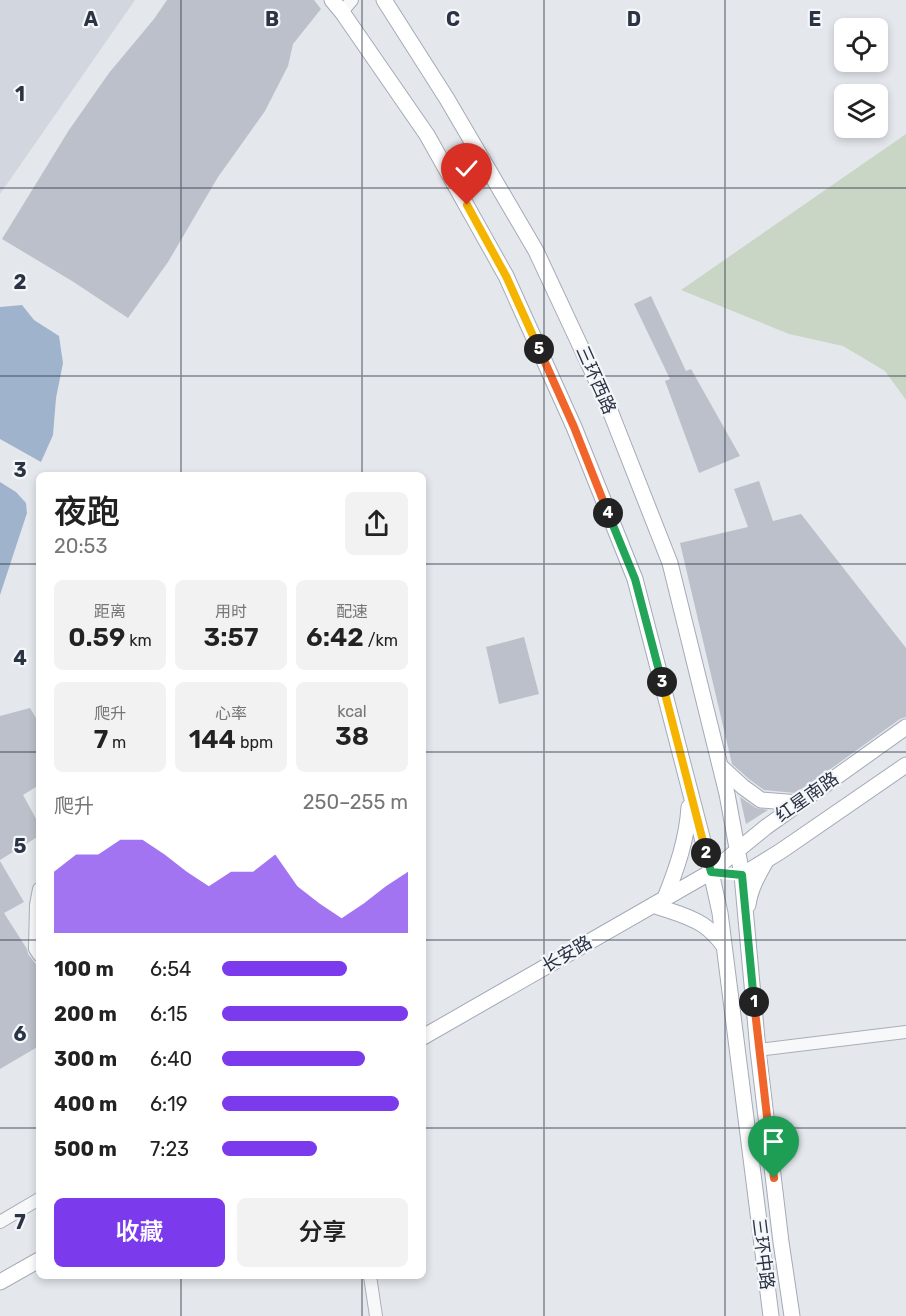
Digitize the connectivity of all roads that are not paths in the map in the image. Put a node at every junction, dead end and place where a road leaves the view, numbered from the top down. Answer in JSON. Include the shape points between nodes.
{"nodes":[{"id":1,"x":352,"y":0,"type":"edge"},
{"id":2,"x":384,"y":0,"type":"edge"},
{"id":3,"x":337,"y":6,"type":"edge"},
{"id":4,"x":906,"y":727,"type":"edge"},
{"id":5,"x":906,"y":765,"type":"edge"},
{"id":6,"x":720,"y":766,"type":"junction"},
{"id":7,"x":690,"y":792,"type":"junction"},
{"id":8,"x":799,"y":803,"type":"junction"},
{"id":9,"x":737,"y":850,"type":"junction"},
{"id":10,"x":766,"y":860,"type":"junction"},
{"id":11,"x":711,"y":872,"type":"junction"},
{"id":12,"x":742,"y":875,"type":"junction"},
{"id":13,"x":659,"y":902,"type":"junction"},
{"id":14,"x":36,"y":906,"type":"edge"},
{"id":15,"x":746,"y":920,"type":"junction"},
{"id":16,"x":724,"y":946,"type":"junction"},
{"id":17,"x":36,"y":950,"type":"edge"},
{"id":18,"x":906,"y":1032,"type":"edge"},
{"id":19,"x":426,"y":1035,"type":"edge"},
{"id":20,"x":758,"y":1050,"type":"junction"},
{"id":21,"x":36,"y":1201,"type":"edge"},
{"id":22,"x":0,"y":1222,"type":"edge"},
{"id":23,"x":36,"y":1262,"type":"edge"},
{"id":24,"x":370,"y":1279,"type":"edge"},
{"id":25,"x":0,"y":1282,"type":"edge"},
{"id":26,"x":376,"y":1316,"type":"edge"},
{"id":27,"x":771,"y":1316,"type":"edge"},
{"id":28,"x":792,"y":1316,"type":"edge"}],
"edges":[{"from":1,"to":3,"type":"street"},
{"from":2,"to":6,"type":"main road","name":"三环西路","via":[[536,251],[607,403],[670,563]]},
{"from":3,"to":7,"type":"main road","name":"三环中路","via":[[427,135],[506,276],[565,406],[635,579]]},
{"from":4,"to":8,"type":"main road","name":"红星南路"},
{"from":5,"to":10,"type":"main road","name":"红星南路"},
{"from":6,"to":8,"type":"main road","via":[[761,800]]},
{"from":6,"to":9,"type":"main road","name":"三环西路"},
{"from":7,"to":11,"type":"main road","name":"三环中路"},
{"from":7,"to":13,"type":"main road","via":[[688,826],[678,866]]},
{"from":8,"to":9,"type":"main road","name":"红星南路"},
{"from":9,"to":11,"type":"main road","name":"红星南路"},
{"from":9,"to":12,"type":"main road","name":"三环中路"},
{"from":10,"to":12,"type":"main road","name":"红星南路"},
{"from":10,"to":15,"type":"main road","via":[[749,896]]},
{"from":11,"to":12,"type":"main road"},
{"from":11,"to":13,"type":"main road","name":"长安路"},
{"from":11,"to":16,"type":"main road","name":"三环中路"},
{"from":12,"to":15,"type":"main road","name":"三环中路"},
{"from":13,"to":16,"type":"main road","via":[[703,924]]},
{"from":13,"to":19,"type":"main road","name":"长安路"},
{"from":14,"to":17,"type":"street"},
{"from":15,"to":20,"type":"main road","name":"三环中路"},
{"from":16,"to":27,"type":"main road","name":"三环中路"},
{"from":18,"to":20,"type":"street"},
{"from":20,"to":28,"type":"main road","name":"三环中路"},
{"from":21,"to":22,"type":"street"},
{"from":23,"to":25,"type":"main road"},
{"from":24,"to":26,"type":"street"}]}
